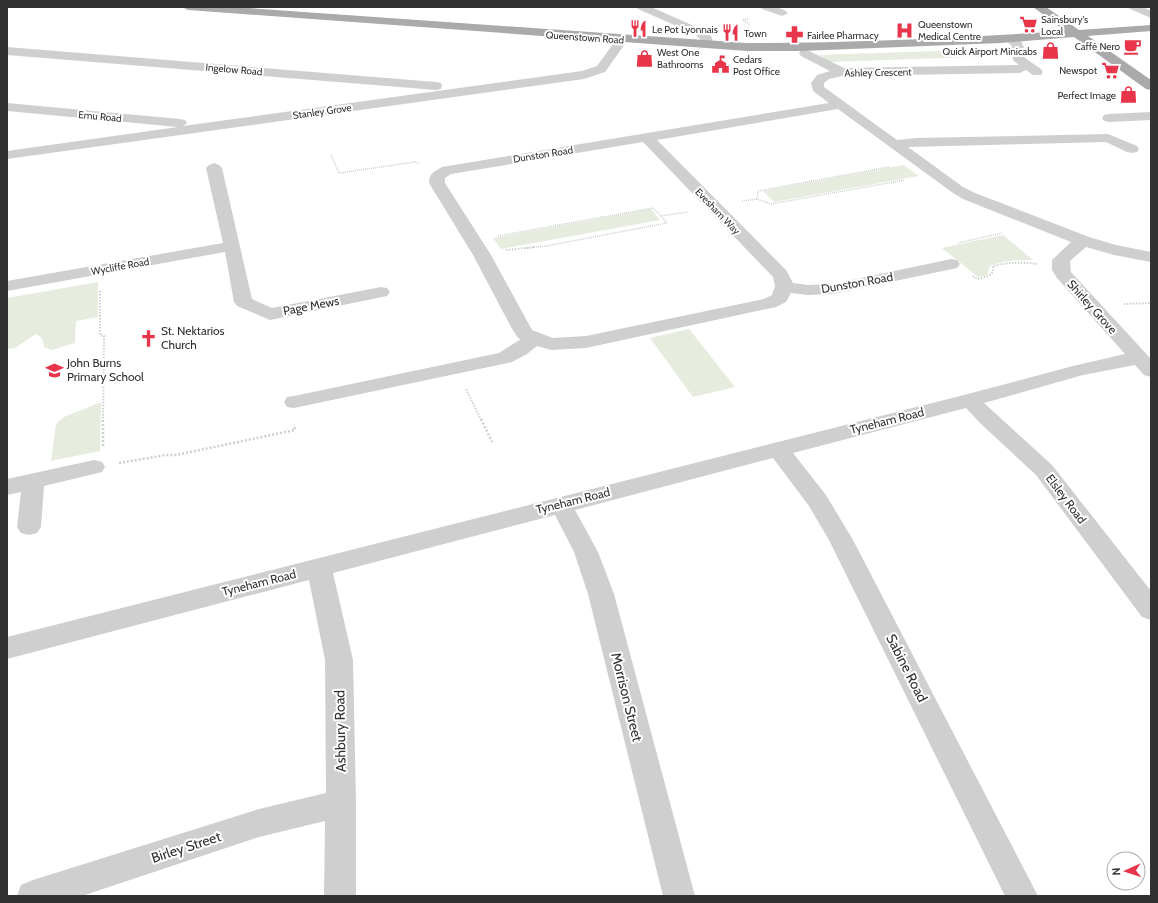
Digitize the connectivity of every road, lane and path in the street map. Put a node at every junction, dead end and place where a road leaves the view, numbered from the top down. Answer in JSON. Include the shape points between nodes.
{"nodes":[{"id":1,"x":188,"y":7,"type":"edge"},
{"id":2,"x":642,"y":7,"type":"edge"},
{"id":3,"x":766,"y":7,"type":"edge"},
{"id":4,"x":1039,"y":7,"type":"edge"},
{"id":5,"x":1134,"y":7,"type":"edge"},
{"id":6,"x":782,"y":13,"type":"dead end"},
{"id":7,"x":1151,"y":15,"type":"edge"},
{"id":8,"x":1151,"y":28,"type":"edge"},
{"id":9,"x":1078,"y":35,"type":"junction"},
{"id":10,"x":619,"y":39,"type":"junction"},
{"id":11,"x":1010,"y":39,"type":"junction"},
{"id":12,"x":708,"y":44,"type":"junction"},
{"id":13,"x":7,"y":51,"type":"edge"},
{"id":14,"x":805,"y":53,"type":"dead end"},
{"id":15,"x":971,"y":58,"type":"dead end"},
{"id":16,"x":994,"y":61,"type":"dead end"},
{"id":17,"x":1019,"y":65,"type":"junction"},
{"id":18,"x":980,"y":70,"type":"junction"},
{"id":19,"x":842,"y":72,"type":"junction"},
{"id":20,"x":1037,"y":72,"type":"dead end"},
{"id":21,"x":1151,"y":86,"type":"edge"},
{"id":22,"x":461,"y":92,"type":"junction"},
{"id":23,"x":840,"y":105,"type":"junction"},
{"id":24,"x":7,"y":107,"type":"edge"},
{"id":25,"x":1151,"y":116,"type":"edge"},
{"id":26,"x":1109,"y":128,"type":"junction"},
{"id":27,"x":189,"y":130,"type":"junction"},
{"id":28,"x":646,"y":137,"type":"junction"},
{"id":29,"x":896,"y":144,"type":"junction"},
{"id":30,"x":1132,"y":149,"type":"dead end"},
{"id":31,"x":7,"y":155,"type":"edge"},
{"id":32,"x":332,"y":155,"type":"dead end"},
{"id":33,"x":890,"y":166,"type":"dead end"},
{"id":34,"x":214,"y":168,"type":"dead end"},
{"id":35,"x":447,"y":170,"type":"junction"},
{"id":36,"x":908,"y":179,"type":"dead end"},
{"id":37,"x":757,"y":199,"type":"junction"},
{"id":38,"x":715,"y":207,"type":"junction"},
{"id":39,"x":661,"y":216,"type":"junction"},
{"id":40,"x":1030,"y":220,"type":"junction"},
{"id":41,"x":472,"y":240,"type":"junction"},
{"id":42,"x":1083,"y":241,"type":"junction"},
{"id":43,"x":952,"y":244,"type":"dead end"},
{"id":44,"x":232,"y":246,"type":"junction"},
{"id":45,"x":482,"y":255,"type":"junction"},
{"id":46,"x":1151,"y":257,"type":"edge"},
{"id":47,"x":951,"y":264,"type":"dead end"},
{"id":48,"x":1061,"y":267,"type":"junction"},
{"id":49,"x":99,"y":270,"type":"junction"},
{"id":50,"x":972,"y":275,"type":"dead end"},
{"id":51,"x":7,"y":286,"type":"edge"},
{"id":52,"x":784,"y":287,"type":"junction"},
{"id":53,"x":381,"y":292,"type":"dead end"},
{"id":54,"x":535,"y":338,"type":"junction"},
{"id":55,"x":1146,"y":365,"type":"edge"},
{"id":56,"x":458,"y":368,"type":"junction"},
{"id":57,"x":970,"y":400,"type":"junction"},
{"id":58,"x":294,"y":402,"type":"joint"},
{"id":59,"x":492,"y":442,"type":"dead end"},
{"id":60,"x":778,"y":449,"type":"junction"},
{"id":61,"x":94,"y":467,"type":"junction"},
{"id":62,"x":33,"y":481,"type":"junction"},
{"id":63,"x":7,"y":487,"type":"edge"},
{"id":64,"x":561,"y":504,"type":"junction"},
{"id":65,"x":28,"y":527,"type":"dead end"},
{"id":66,"x":319,"y":567,"type":"junction"},
{"id":67,"x":1151,"y":610,"type":"edge"},
{"id":68,"x":7,"y":648,"type":"edge"},
{"id":69,"x":341,"y":803,"type":"junction"},
{"id":70,"x":33,"y":896,"type":"edge"},
{"id":71,"x":340,"y":896,"type":"edge"},
{"id":72,"x":679,"y":896,"type":"edge"},
{"id":73,"x":1022,"y":896,"type":"edge"}],
"edges":[{"from":1,"to":10,"type":"main road","name":"Queenstown Road"},
{"from":2,"to":12,"type":"street","via":[[699,32],[708,39]]},
{"from":3,"to":6,"type":"street"},
{"from":4,"to":9,"type":"main road"},
{"from":5,"to":7,"type":"street"},
{"from":8,"to":9,"type":"main road","name":"Queenstown Road"},
{"from":9,"to":11,"type":"main road","name":"Queenstown Road"},
{"from":9,"to":21,"type":"main road"},
{"from":10,"to":12,"type":"main road","name":"Queenstown Road"},
{"from":10,"to":22,"type":"street","name":"Stanley Grove","via":[[606,63],[593,73]]},
{"from":11,"to":12,"type":"main road","name":"Queenstown Road","via":[[801,47]]},
{"from":11,"to":17,"type":"street","via":[[1018,45]]},
{"from":13,"to":22,"type":"street","name":"Ingelow Road","via":[[452,88]]},
{"from":14,"to":19,"type":"street"},
{"from":15,"to":18,"type":"street"},
{"from":16,"to":17,"type":"street"},
{"from":17,"to":18,"type":"street","name":"Ashley Crescent"},
{"from":17,"to":20,"type":"street"},
{"from":18,"to":19,"type":"street","name":"Ashley Crescent"},
{"from":19,"to":23,"type":"street","name":"Ashley Crescent","via":[[824,76],[817,84],[818,88]]},
{"from":22,"to":27,"type":"street","name":"Stanley Grove"},
{"from":23,"to":28,"type":"street","name":"Dunston Road"},
{"from":23,"to":29,"type":"street","name":"Ashley Crescent"},
{"from":24,"to":27,"type":"street","name":"Emu Road","via":[[178,123],[187,125]]},
{"from":25,"to":26,"type":"street"},
{"from":26,"to":29,"type":"street"},
{"from":26,"to":30,"type":"street"},
{"from":27,"to":31,"type":"street","name":"Stanley Grove"},
{"from":28,"to":35,"type":"street","name":"Dunston Road"},
{"from":28,"to":38,"type":"street","name":"Evesham Way"},
{"from":29,"to":40,"type":"street","name":"Ashley Crescent","via":[[958,190]]},
{"from":32,"to":35,"type":"path","via":[[339,173],[415,162]]},
{"from":33,"to":37,"type":"path","via":[[758,191]]},
{"from":34,"to":44,"type":"street"},
{"from":35,"to":41,"type":"street","via":[[437,176],[437,183]]},
{"from":36,"to":37,"type":"path","via":[[771,204]]},
{"from":37,"to":38,"type":"path"},
{"from":38,"to":39,"type":"path"},
{"from":38,"to":52,"type":"street","name":"Evesham Way","via":[[780,274],[784,280]]},
{"from":39,"to":41,"type":"path","via":[[653,208]]},
{"from":39,"to":45,"type":"path","via":[[667,223],[546,246]]},
{"from":40,"to":42,"type":"street","name":"Ashley Crescent"},
{"from":40,"to":43,"type":"path","via":[[1001,233]]},
{"from":41,"to":45,"type":"street"},
{"from":42,"to":46,"type":"street","name":"Ashley Crescent"},
{"from":42,"to":48,"type":"street","name":"Shirley Grove","via":[[1061,260]]},
{"from":44,"to":49,"type":"street","name":"Wycliffe Road"},
{"from":44,"to":53,"type":"street","name":"Page Mews","via":[[243,302],[270,314]]},
{"from":45,"to":54,"type":"street","via":[[520,327],[525,334]]},
{"from":47,"to":52,"type":"street","name":"Dunston Road","via":[[833,289],[808,290]]},
{"from":48,"to":50,"type":"path","via":[[1018,262],[993,266],[993,272],[988,276],[977,279]]},
{"from":48,"to":55,"type":"street","name":"Shirley Grove","via":[[1063,274]]},
{"from":49,"to":51,"type":"street","name":"Wycliffe Road"},
{"from":49,"to":61,"type":"path","via":[[100,335],[104,336],[103,451]]},
{"from":52,"to":54,"type":"street","via":[[780,298],[770,303],[586,342],[551,344]]},
{"from":54,"to":56,"type":"street","via":[[505,358]]},
{"from":55,"to":57,"type":"street","name":"Tyneham Road","via":[[1127,360]]},
{"from":56,"to":58,"type":"street"},
{"from":56,"to":59,"type":"path"},
{"from":57,"to":60,"type":"street","name":"Tyneham Road"},
{"from":57,"to":67,"type":"street","name":"Elsley Road","via":[[1044,470]]},
{"from":58,"to":61,"type":"path","via":[[290,403],[295,430],[176,456],[166,455]]},
{"from":60,"to":64,"type":"street","name":"Tyneham Road"},
{"from":60,"to":73,"type":"street","name":"Sabine Road","via":[[818,501],[841,540]]},
{"from":61,"to":62,"type":"street"},
{"from":62,"to":63,"type":"street"},
{"from":62,"to":65,"type":"street"},
{"from":64,"to":66,"type":"street","name":"Tyneham Road"},
{"from":64,"to":72,"type":"street","name":"Morrison Street","via":[[586,552],[601,594]]},
{"from":66,"to":68,"type":"street","name":"Tyneham Road"},
{"from":66,"to":69,"type":"street","name":"Ashbury Road","via":[[339,660]]},
{"from":69,"to":70,"type":"street","name":"Birley Street","via":[[258,823]]},
{"from":69,"to":71,"type":"street","name":"Ashbury Road"}]}
